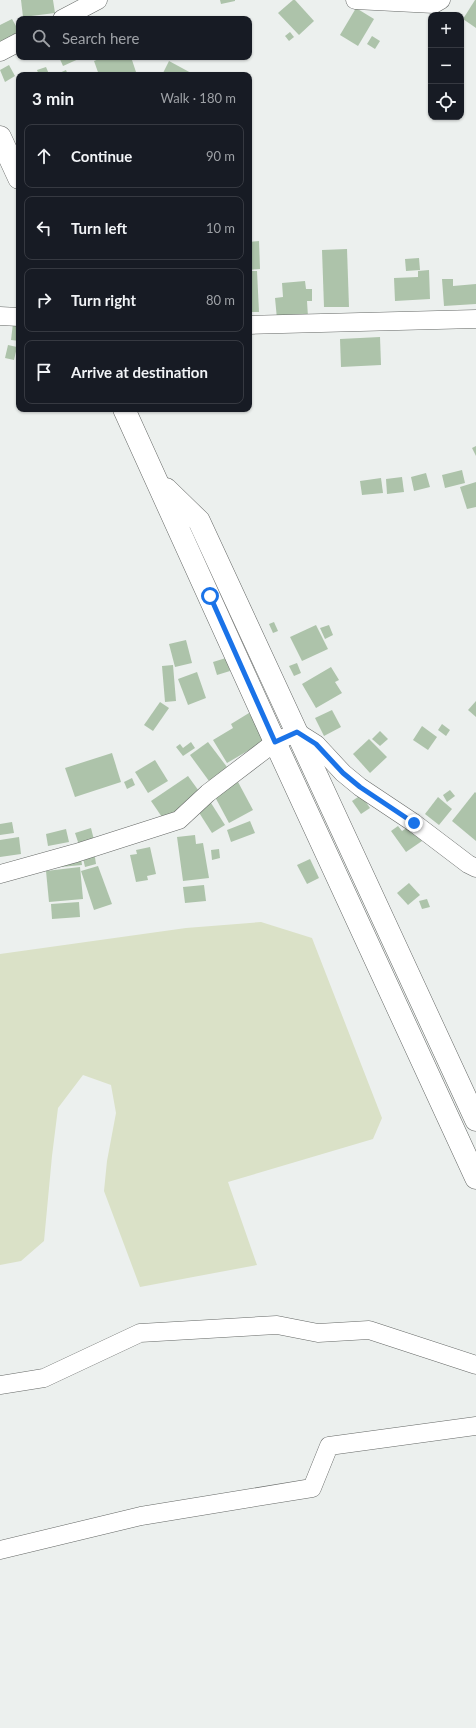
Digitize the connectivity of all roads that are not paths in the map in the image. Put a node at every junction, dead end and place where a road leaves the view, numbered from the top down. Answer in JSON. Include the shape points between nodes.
{"nodes":[{"id":1,"x":98,"y":0,"type":"edge"},
{"id":2,"x":355,"y":0,"type":"edge"},
{"id":3,"x":440,"y":0,"type":"edge"},
{"id":4,"x":68,"y":16,"type":"edge"},
{"id":5,"x":16,"y":44,"type":"edge"},
{"id":6,"x":0,"y":52,"type":"edge"},
{"id":7,"x":0,"y":137,"type":"edge"},
{"id":8,"x":16,"y":172,"type":"edge"},
{"id":9,"x":0,"y":316,"type":"edge"},
{"id":10,"x":16,"y":317,"type":"edge"},
{"id":11,"x":476,"y":319,"type":"edge"},
{"id":12,"x":252,"y":325,"type":"edge"},
{"id":13,"x":125,"y":412,"type":"edge"},
{"id":14,"x":156,"y":479,"type":"junction"},
{"id":15,"x":297,"y":732,"type":"junction"},
{"id":16,"x":275,"y":742,"type":"junction"},
{"id":17,"x":476,"y":868,"type":"edge"},
{"id":18,"x":0,"y":874,"type":"edge"},
{"id":19,"x":476,"y":1120,"type":"edge"},
{"id":20,"x":476,"y":1178,"type":"edge"},
{"id":21,"x":476,"y":1365,"type":"edge"},
{"id":22,"x":0,"y":1386,"type":"edge"},
{"id":23,"x":476,"y":1426,"type":"edge"},
{"id":24,"x":0,"y":1550,"type":"edge"}],
"edges":[{"from":1,"to":4,"type":"street"},
{"from":2,"to":3,"type":"street","via":[[434,4]]},
{"from":5,"to":6,"type":"street"},
{"from":7,"to":8,"type":"main road"},
{"from":9,"to":10,"type":"street"},
{"from":11,"to":12,"type":"street"},
{"from":13,"to":14,"type":"main road"},
{"from":14,"to":15,"type":"main road","via":[[199,521]]},
{"from":14,"to":16,"type":"main road"},
{"from":15,"to":16,"type":"street"},
{"from":15,"to":17,"type":"street","via":[[316,744],[360,787]]},
{"from":15,"to":19,"type":"main road"},
{"from":16,"to":18,"type":"street","via":[[208,793],[179,820]]},
{"from":16,"to":20,"type":"main road"},
{"from":21,"to":22,"type":"street","via":[[369,1330],[318,1333],[277,1325],[140,1333],[44,1378]]},
{"from":23,"to":24,"type":"street","via":[[330,1446],[312,1488],[141,1516]]}]}
